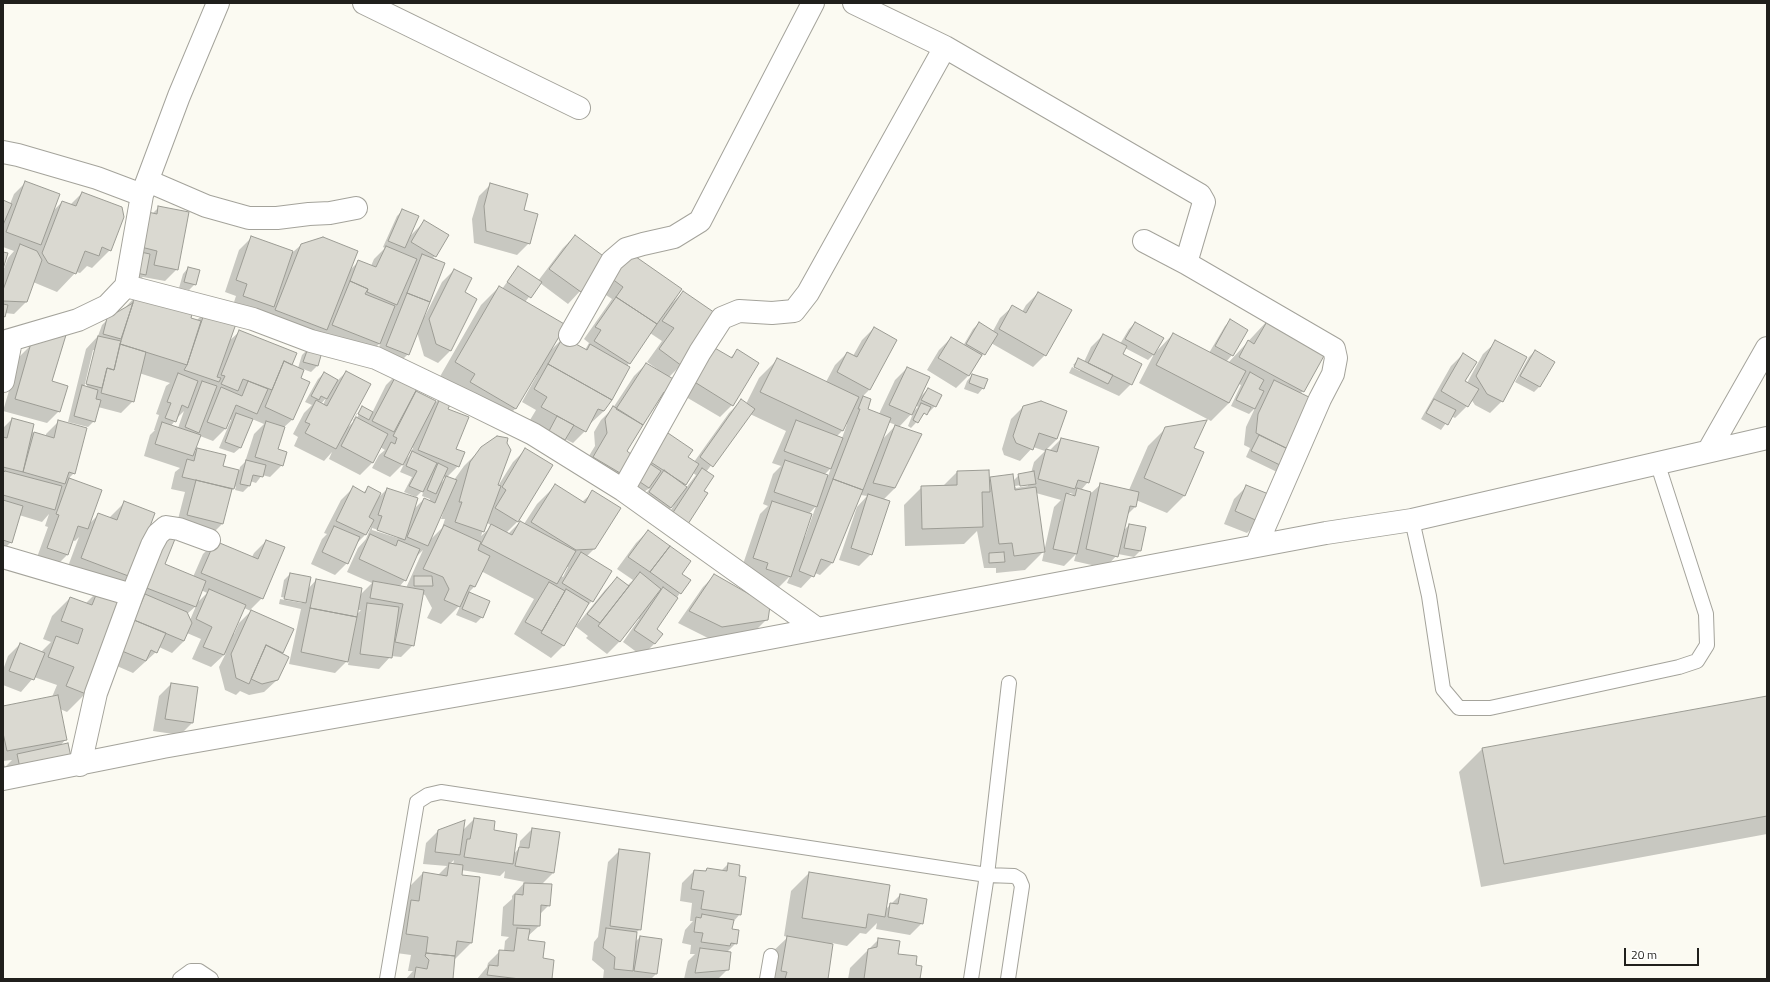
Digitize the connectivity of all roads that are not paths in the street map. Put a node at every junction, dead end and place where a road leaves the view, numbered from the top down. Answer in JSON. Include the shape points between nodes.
{"nodes":[{"id":1,"x":218,"y":3,"type":"edge"},
{"id":2,"x":364,"y":3,"type":"edge"},
{"id":3,"x":813,"y":3,"type":"edge"},
{"id":4,"x":854,"y":3,"type":"edge"},
{"id":5,"x":945,"y":47,"type":"junction"},
{"id":6,"x":579,"y":108,"type":"dead end"},
{"id":7,"x":3,"y":152,"type":"edge"},
{"id":8,"x":145,"y":188,"type":"junction"},
{"id":9,"x":356,"y":208,"type":"dead end"},
{"id":10,"x":1144,"y":241,"type":"dead end"},
{"id":11,"x":1186,"y":263,"type":"junction"},
{"id":12,"x":126,"y":286,"type":"junction"},
{"id":13,"x":570,"y":335,"type":"dead end"},
{"id":14,"x":7,"y":341,"type":"edge"},
{"id":15,"x":1767,"y":348,"type":"edge"},
{"id":16,"x":3,"y":381,"type":"edge"},
{"id":17,"x":1767,"y":438,"type":"edge"},
{"id":18,"x":1710,"y":450,"type":"junction"},
{"id":19,"x":1657,"y":462,"type":"junction"},
{"id":20,"x":623,"y":490,"type":"junction"},
{"id":21,"x":1412,"y":520,"type":"junction"},
{"id":22,"x":209,"y":540,"type":"dead end"},
{"id":23,"x":1256,"y":546,"type":"junction"},
{"id":24,"x":3,"y":557,"type":"edge"},
{"id":25,"x":132,"y":595,"type":"junction"},
{"id":26,"x":816,"y":628,"type":"junction"},
{"id":27,"x":1009,"y":683,"type":"dead end"},
{"id":28,"x":80,"y":765,"type":"junction"},
{"id":29,"x":3,"y":779,"type":"edge"},
{"id":30,"x":987,"y":875,"type":"junction"},
{"id":31,"x":771,"y":956,"type":"dead end"},
{"id":32,"x":180,"y":979,"type":"edge"},
{"id":33,"x":211,"y":979,"type":"edge"},
{"id":34,"x":387,"y":979,"type":"edge"},
{"id":35,"x":767,"y":979,"type":"edge"},
{"id":36,"x":971,"y":979,"type":"edge"},
{"id":37,"x":1008,"y":979,"type":"edge"}],
"edges":[{"from":1,"to":8,"type":"street","via":[[179,96]]},
{"from":2,"to":6,"type":"street"},
{"from":3,"to":13,"type":"street","via":[[700,221],[674,237],[626,250],[612,261]]},
{"from":4,"to":5,"type":"street"},
{"from":5,"to":11,"type":"street","via":[[1200,195],[1204,202]]},
{"from":5,"to":20,"type":"street","via":[[808,293],[794,312],[739,311],[722,318],[700,352]]},
{"from":7,"to":8,"type":"street","via":[[97,178]]},
{"from":8,"to":9,"type":"street","via":[[249,218],[277,218]]},
{"from":8,"to":12,"type":"street"},
{"from":10,"to":11,"type":"street"},
{"from":11,"to":23,"type":"street","via":[[1334,349],[1334,370]]},
{"from":12,"to":14,"type":"street","via":[[107,306],[78,320]]},
{"from":12,"to":20,"type":"street","via":[[253,319],[311,341],[376,358],[533,434]]},
{"from":14,"to":16,"type":"street"},
{"from":15,"to":18,"type":"street"},
{"from":17,"to":18,"type":"street"},
{"from":18,"to":19,"type":"street"},
{"from":19,"to":21,"type":"street"},
{"from":19,"to":21,"type":"lane","via":[[1706,614],[1707,645],[1698,661],[1679,667],[1490,708],[1459,708],[1443,689],[1429,596]]},
{"from":20,"to":26,"type":"street"},
{"from":21,"to":23,"type":"street"},
{"from":22,"to":25,"type":"street","via":[[166,527],[158,534],[152,545]]},
{"from":23,"to":26,"type":"street"},
{"from":24,"to":25,"type":"street"},
{"from":25,"to":28,"type":"street","via":[[96,693]]},
{"from":26,"to":28,"type":"street","via":[[568,676],[163,747]]},
{"from":27,"to":30,"type":"lane"},
{"from":28,"to":29,"type":"street"},
{"from":30,"to":34,"type":"lane","via":[[441,792],[428,795],[417,802]]},
{"from":30,"to":36,"type":"lane"},
{"from":30,"to":37,"type":"lane","via":[[1014,876],[1022,883]]},
{"from":31,"to":35,"type":"lane"},
{"from":32,"to":33,"type":"lane","via":[[191,971],[199,971]]}]}
